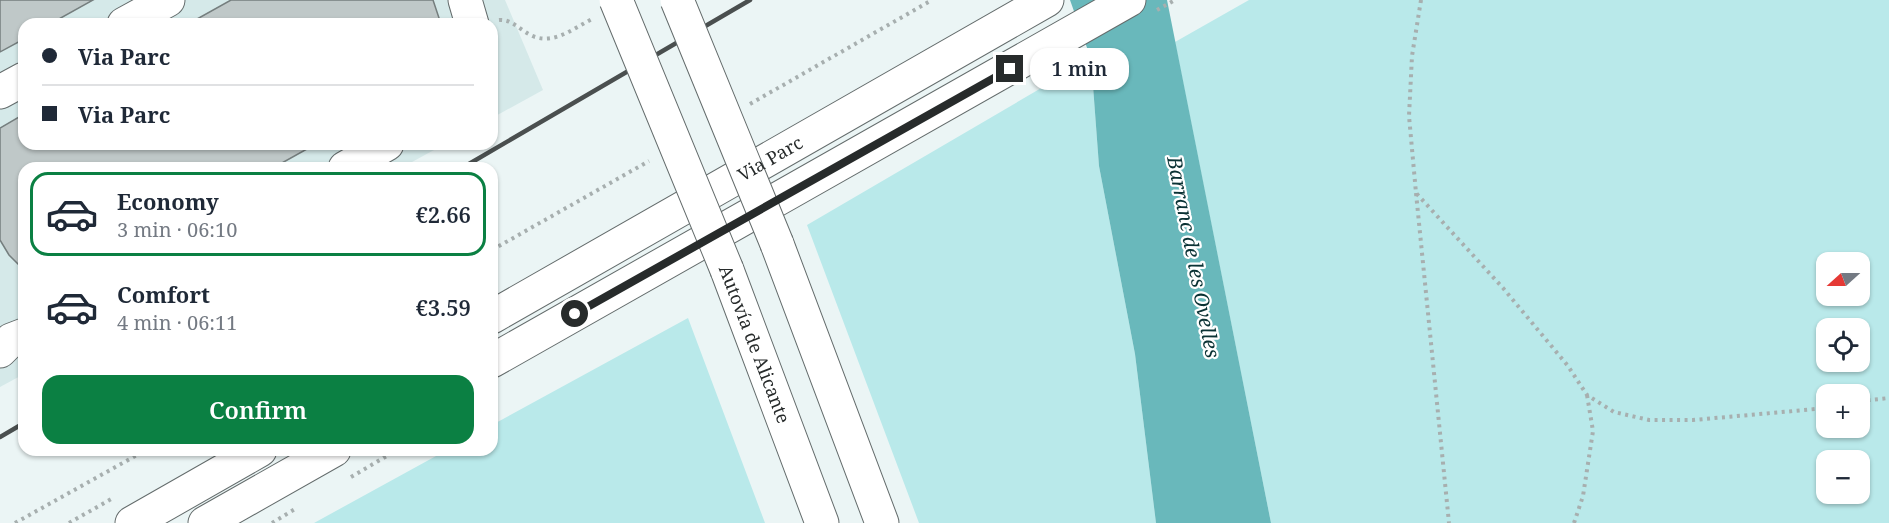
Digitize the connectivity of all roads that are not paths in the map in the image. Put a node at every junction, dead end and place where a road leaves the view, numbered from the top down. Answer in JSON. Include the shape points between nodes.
{"nodes":[{"id":1,"x":168,"y":0,"type":"edge"},
{"id":2,"x":616,"y":0,"type":"edge"},
{"id":3,"x":677,"y":0,"type":"edge"},
{"id":4,"x":1047,"y":0,"type":"edge"},
{"id":5,"x":1129,"y":0,"type":"edge"},
{"id":6,"x":135,"y":18,"type":"edge"},
{"id":7,"x":18,"y":82,"type":"edge"},
{"id":8,"x":0,"y":92,"type":"edge"},
{"id":9,"x":376,"y":150,"type":"edge"},
{"id":10,"x":356,"y":162,"type":"edge"},
{"id":11,"x":498,"y":314,"type":"edge"},
{"id":12,"x":498,"y":358,"type":"edge"},
{"id":13,"x":249,"y":456,"type":"edge"},
{"id":14,"x":323,"y":456,"type":"edge"},
{"id":15,"x":132,"y":523,"type":"edge"},
{"id":16,"x":205,"y":523,"type":"edge"},
{"id":17,"x":822,"y":523,"type":"edge"},
{"id":18,"x":882,"y":523,"type":"edge"}],
"edges":[{"from":1,"to":6,"type":"main road"},
{"from":2,"to":17,"type":"main road","name":"Autovía de Alicante","bridge":true,"via":[[727,270]]},
{"from":3,"to":18,"type":"main road","bridge":true,"via":[[777,244]]},
{"from":4,"to":11,"type":"main road","name":"Via Parc"},
{"from":5,"to":12,"type":"main road"},
{"from":7,"to":8,"type":"main road"},
{"from":9,"to":10,"type":"main road"},
{"from":13,"to":15,"type":"main road"},
{"from":14,"to":16,"type":"main road"}]}
